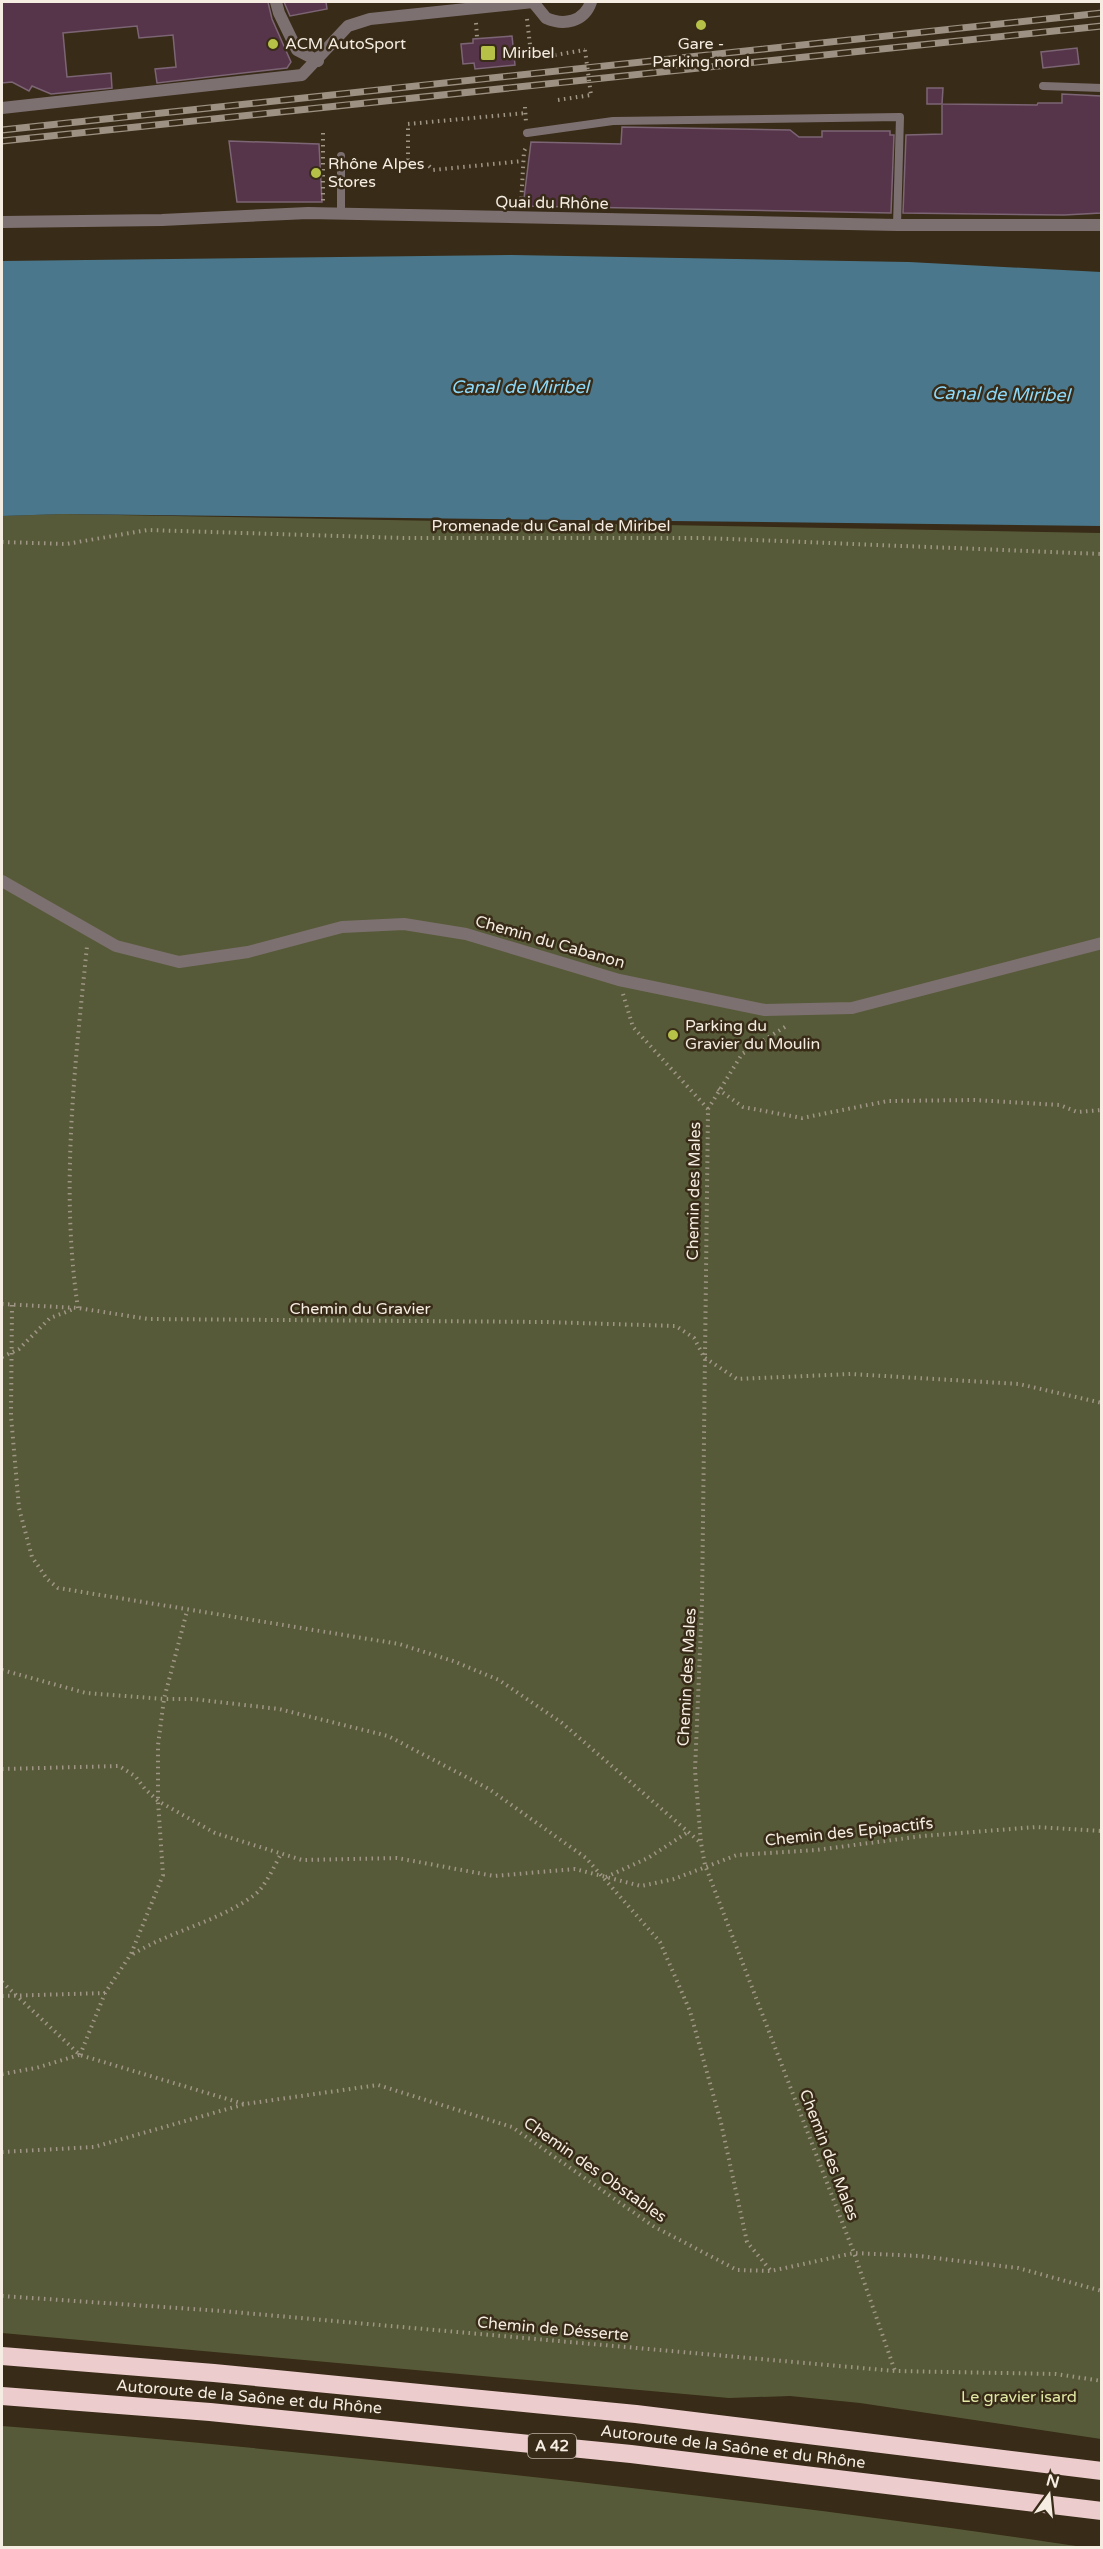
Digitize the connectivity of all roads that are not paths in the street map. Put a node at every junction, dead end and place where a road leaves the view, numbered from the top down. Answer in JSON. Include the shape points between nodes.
{"nodes":[{"id":1,"x":276,"y":2,"type":"edge"},
{"id":2,"x":533,"y":2,"type":"edge"},
{"id":3,"x":591,"y":2,"type":"edge"},
{"id":4,"x":318,"y":61,"type":"junction"},
{"id":5,"x":1043,"y":86,"type":"dead end"},
{"id":6,"x":1101,"y":87,"type":"edge"},
{"id":7,"x":2,"y":108,"type":"edge"},
{"id":8,"x":527,"y":134,"type":"dead end"},
{"id":9,"x":341,"y":156,"type":"dead end"},
{"id":10,"x":341,"y":215,"type":"junction"},
{"id":11,"x":2,"y":222,"type":"edge"},
{"id":12,"x":897,"y":225,"type":"junction"},
{"id":13,"x":1101,"y":225,"type":"edge"},
{"id":14,"x":2,"y":881,"type":"edge"},
{"id":15,"x":1101,"y":943,"type":"edge"},
{"id":16,"x":2,"y":2356,"type":"edge"},
{"id":17,"x":2,"y":2396,"type":"edge"},
{"id":18,"x":1101,"y":2471,"type":"edge"},
{"id":19,"x":1101,"y":2511,"type":"edge"}],
"edges":[{"from":1,"to":4,"type":"street","via":[[297,50]]},
{"from":2,"to":3,"type":"street","via":[[546,18],[566,23],[584,13]]},
{"from":2,"to":4,"type":"street","via":[[370,19],[348,26]]},
{"from":4,"to":7,"type":"street","via":[[302,75]]},
{"from":5,"to":6,"type":"lane"},
{"from":8,"to":12,"type":"lane","via":[[613,121],[900,117]]},
{"from":9,"to":10,"type":"lane"},
{"from":10,"to":11,"type":"street","name":"Quai du Rhône"},
{"from":10,"to":12,"type":"street","name":"Quai du Rhône"},
{"from":12,"to":13,"type":"street","name":"Quai du Rhône"},
{"from":14,"to":15,"type":"street","name":"Chemin du Cabanon","via":[[116,946],[179,962],[248,952],[342,927],[404,924],[466,934],[619,980],[765,1010],[852,1008]]},
{"from":16,"to":18,"type":"highway","name":"Autoroute de la Saône et du Rhône","via":[[636,2414]]},
{"from":17,"to":19,"type":"highway","name":"Autoroute de la Saône et du Rhône","number":"A 42","via":[[222,2413],[631,2454]]}]}
